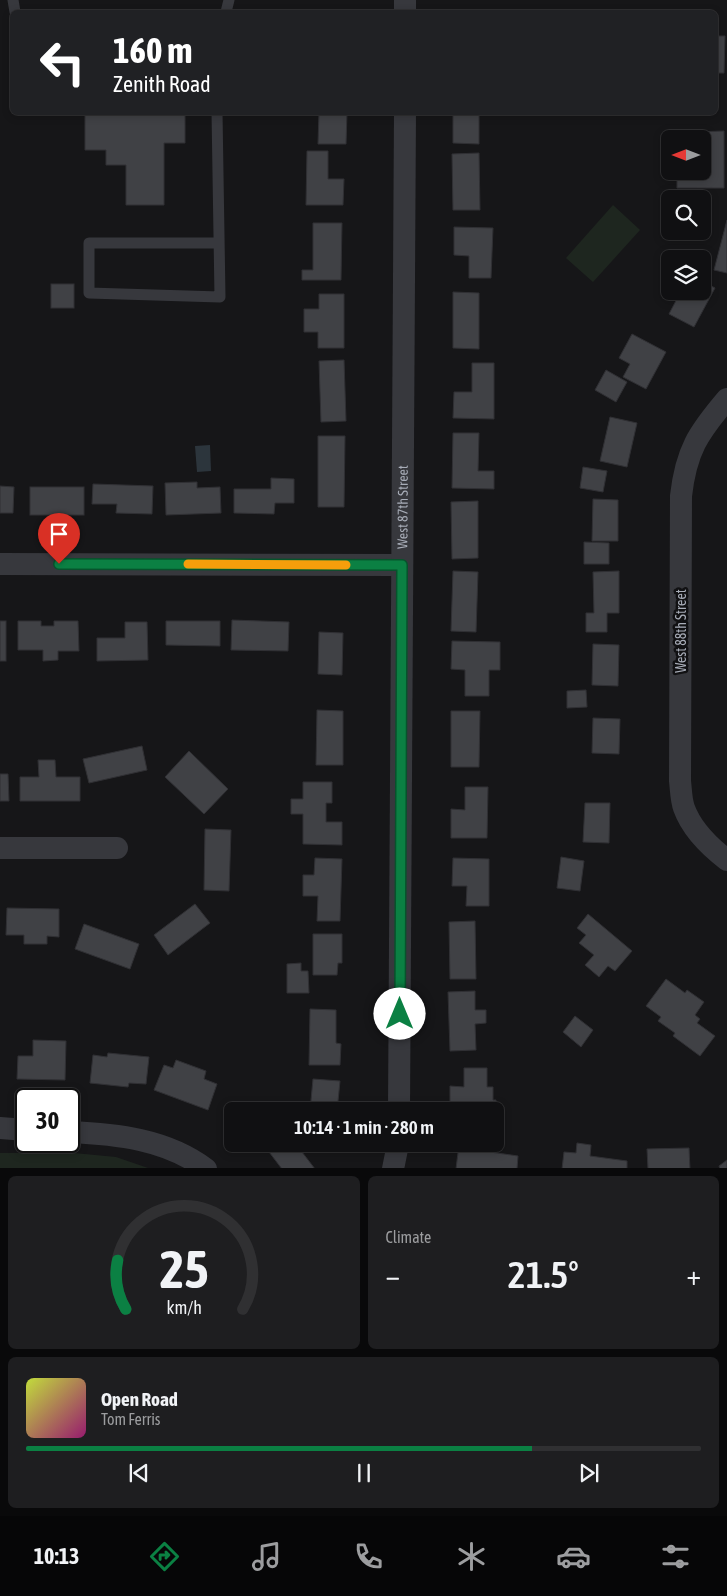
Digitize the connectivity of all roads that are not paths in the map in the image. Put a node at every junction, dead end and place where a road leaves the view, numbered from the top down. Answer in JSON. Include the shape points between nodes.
{"nodes":[{"id":1,"x":217,"y":115,"type":"edge"},
{"id":2,"x":405,"y":115,"type":"edge"},
{"id":3,"x":219,"y":243,"type":"junction"},
{"id":4,"x":727,"y":399,"type":"edge"},
{"id":5,"x":0,"y":564,"type":"edge"},
{"id":6,"x":402,"y":565,"type":"junction"},
{"id":7,"x":0,"y":848,"type":"edge"},
{"id":8,"x":117,"y":848,"type":"dead end"},
{"id":9,"x":727,"y":860,"type":"edge"},
{"id":10,"x":399,"y":1102,"type":"edge"},
{"id":11,"x":0,"y":1128,"type":"edge"},
{"id":12,"x":15,"y":1129,"type":"edge"},
{"id":13,"x":80,"y":1133,"type":"edge"},
{"id":14,"x":396,"y":1152,"type":"edge"},
{"id":15,"x":206,"y":1168,"type":"edge"},
{"id":16,"x":393,"y":1168,"type":"edge"}],
"edges":[{"from":1,"to":3,"type":"lane"},
{"from":2,"to":6,"type":"street","name":"West 87th Street"},
{"from":3,"to":3,"type":"lane","via":[[220,297],[89,293],[89,243]]},
{"from":4,"to":9,"type":"street","name":"West 88th Street","via":[[706,423],[693,445],[684,471],[681,496],[680,780],[684,808],[696,830]]},
{"from":5,"to":6,"type":"street"},
{"from":6,"to":10,"type":"street","name":"West 87th Street"},
{"from":7,"to":8,"type":"street"},
{"from":11,"to":12,"type":"street"},
{"from":13,"to":15,"type":"street","via":[[126,1136],[165,1146]]},
{"from":14,"to":16,"type":"street"}]}
